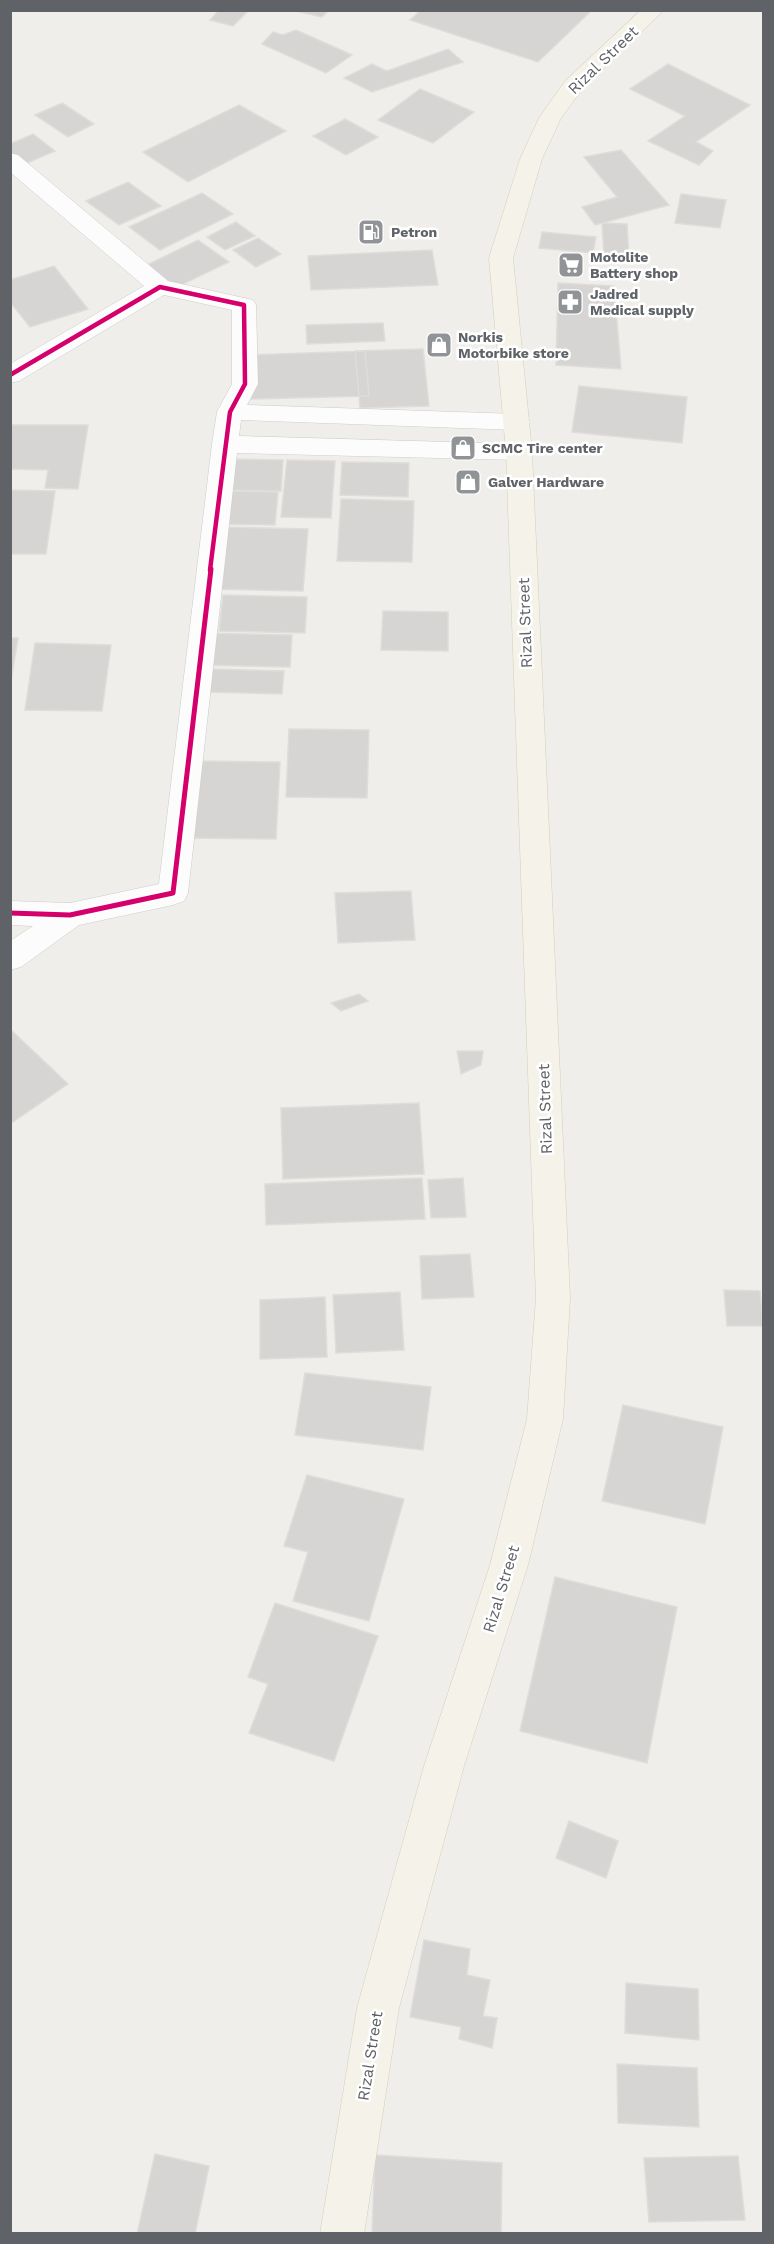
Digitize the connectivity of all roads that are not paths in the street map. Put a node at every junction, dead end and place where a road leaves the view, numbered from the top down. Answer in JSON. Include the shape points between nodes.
{"nodes":[{"id":1,"x":654,"y":10,"type":"edge"},
{"id":2,"x":10,"y":160,"type":"edge"},
{"id":3,"x":160,"y":286,"type":"junction"},
{"id":4,"x":10,"y":375,"type":"edge"},
{"id":5,"x":230,"y":412,"type":"junction"},
{"id":6,"x":518,"y":437,"type":"junction"},
{"id":7,"x":225,"y":444,"type":"junction"},
{"id":8,"x":10,"y":913,"type":"edge"},
{"id":9,"x":70,"y":915,"type":"junction"},
{"id":10,"x":10,"y":958,"type":"edge"},
{"id":11,"x":342,"y":2234,"type":"edge"}],
"edges":[{"from":1,"to":6,"type":"main road","name":"Rizal Street","via":[[573,86],[550,118],[531,159],[501,258]]},
{"from":2,"to":3,"type":"street"},
{"from":3,"to":4,"type":"street"},
{"from":3,"to":5,"type":"street","via":[[243,305],[245,384]]},
{"from":5,"to":6,"type":"street"},
{"from":5,"to":7,"type":"street"},
{"from":6,"to":7,"type":"street"},
{"from":6,"to":11,"type":"main road","name":"Rizal Street","via":[[553,1298],[545,1419],[509,1565],[444,1766],[378,2008]]},
{"from":7,"to":9,"type":"street","via":[[172,893]]},
{"from":8,"to":9,"type":"street"},
{"from":9,"to":10,"type":"street"}]}
